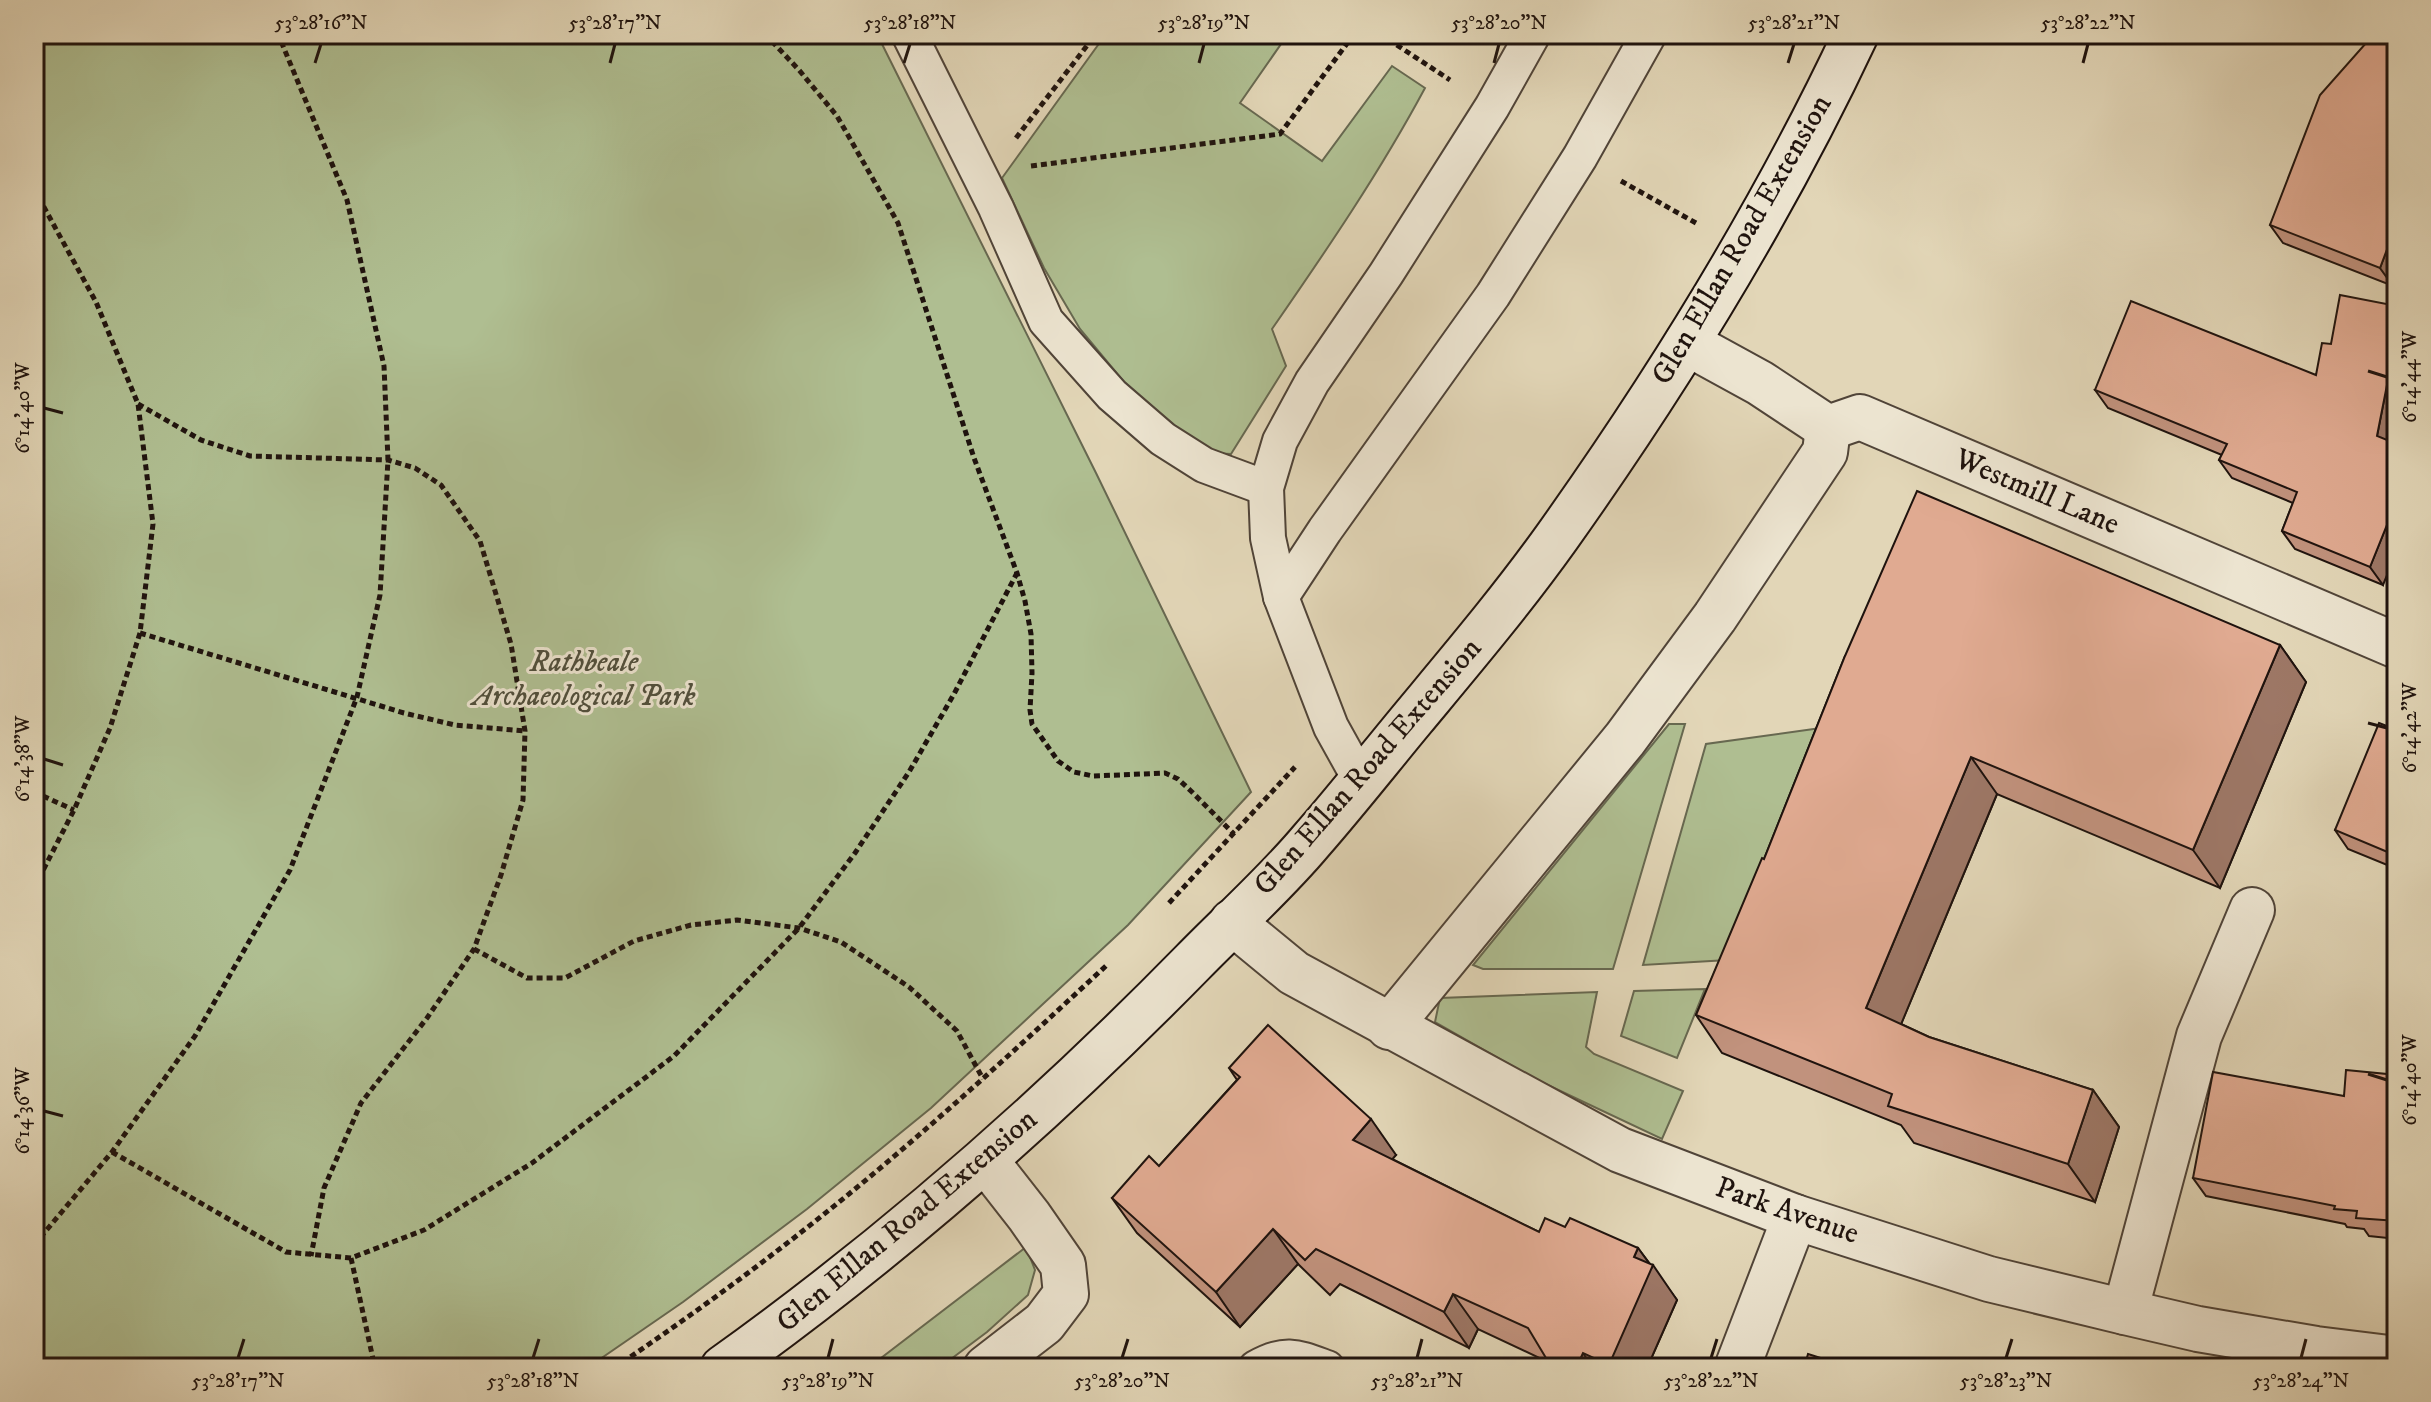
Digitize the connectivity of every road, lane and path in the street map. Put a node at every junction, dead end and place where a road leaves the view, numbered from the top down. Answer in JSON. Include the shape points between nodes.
{"nodes":[{"id":1,"x":278,"y":34,"type":"edge"},
{"id":2,"x":765,"y":34,"type":"edge"},
{"id":3,"x":909,"y":34,"type":"edge"},
{"id":4,"x":1096,"y":34,"type":"edge"},
{"id":5,"x":1354,"y":34,"type":"edge"},
{"id":6,"x":1533,"y":34,"type":"edge"},
{"id":7,"x":1649,"y":34,"type":"edge"},
{"id":8,"x":1856,"y":34,"type":"edge"},
{"id":9,"x":988,"y":174,"type":"junction"},
{"id":10,"x":34,"y":189,"type":"edge"},
{"id":11,"x":1704,"y":210,"type":"dead end"},
{"id":12,"x":1696,"y":224,"type":"dead end"},
{"id":13,"x":1687,"y":343,"type":"junction"},
{"id":14,"x":138,"y":404,"type":"junction"},
{"id":15,"x":1828,"y":428,"type":"junction"},
{"id":16,"x":388,"y":460,"type":"junction"},
{"id":17,"x":1266,"y":488,"type":"junction"},
{"id":18,"x":1017,"y":573,"type":"junction"},
{"id":19,"x":1281,"y":597,"type":"junction"},
{"id":20,"x":140,"y":633,"type":"junction"},
{"id":21,"x":2397,"y":646,"type":"edge"},
{"id":22,"x":357,"y":697,"type":"junction"},
{"id":23,"x":1331,"y":727,"type":"junction"},
{"id":24,"x":525,"y":731,"type":"junction"},
{"id":25,"x":1361,"y":781,"type":"junction"},
{"id":26,"x":34,"y":792,"type":"edge"},
{"id":27,"x":74,"y":810,"type":"junction"},
{"id":28,"x":1234,"y":834,"type":"junction"},
{"id":29,"x":34,"y":888,"type":"edge"},
{"id":30,"x":1169,"y":903,"type":"dead end"},
{"id":31,"x":2252,"y":910,"type":"dead end"},
{"id":32,"x":1232,"y":922,"type":"junction"},
{"id":33,"x":799,"y":928,"type":"junction"},
{"id":34,"x":474,"y":949,"type":"junction"},
{"id":35,"x":1113,"y":960,"type":"dead end"},
{"id":36,"x":1389,"y":1027,"type":"junction"},
{"id":37,"x":983,"y":1079,"type":"junction"},
{"id":38,"x":112,"y":1152,"type":"junction"},
{"id":39,"x":986,"y":1161,"type":"junction"},
{"id":40,"x":1795,"y":1217,"type":"junction"},
{"id":41,"x":34,"y":1245,"type":"edge"},
{"id":42,"x":311,"y":1256,"type":"junction"},
{"id":43,"x":351,"y":1258,"type":"junction"},
{"id":44,"x":2125,"y":1312,"type":"junction"},
{"id":45,"x":2397,"y":1359,"type":"edge"},
{"id":46,"x":375,"y":1368,"type":"edge"},
{"id":47,"x":614,"y":1368,"type":"edge"},
{"id":48,"x":723,"y":1368,"type":"edge"},
{"id":49,"x":986,"y":1368,"type":"edge"},
{"id":50,"x":1256,"y":1368,"type":"edge"},
{"id":51,"x":1327,"y":1368,"type":"edge"},
{"id":52,"x":1737,"y":1368,"type":"edge"}],
"edges":[{"from":1,"to":16,"type":"path","via":[[347,200],[384,366]]},
{"from":2,"to":18,"type":"path","via":[[837,116],[898,223]]},
{"from":3,"to":9,"type":"lane"},
{"from":4,"to":9,"type":"path"},
{"from":5,"to":9,"type":"path","via":[[1280,134]]},
{"from":6,"to":17,"type":"lane","via":[[1386,274],[1312,382],[1280,441]]},
{"from":7,"to":19,"type":"lane","via":[[1493,295]]},
{"from":8,"to":13,"type":"street","name":"Glen Ellan Road Extension","via":[[1758,224]]},
{"from":9,"to":17,"type":"lane","via":[[1046,321],[1112,395],[1163,439],[1204,465]]},
{"from":10,"to":14,"type":"path","via":[[96,302]]},
{"from":11,"to":12,"type":"path"},
{"from":13,"to":15,"type":"street"},
{"from":13,"to":25,"type":"street","name":"Glen Ellan Road Extension","via":[[1555,540]]},
{"from":14,"to":16,"type":"path","via":[[201,440],[250,456]]},
{"from":14,"to":20,"type":"path","via":[[153,524]]},
{"from":15,"to":21,"type":"street","name":"Westmill Lane","via":[[1860,417]]},
{"from":15,"to":36,"type":"street","via":[[1825,452],[1715,617],[1625,739]]},
{"from":16,"to":22,"type":"path","via":[[380,595]]},
{"from":16,"to":24,"type":"path","via":[[415,468],[441,485],[480,541],[511,644]]},
{"from":17,"to":19,"type":"lane","via":[[1268,538]]},
{"from":18,"to":28,"type":"path","via":[[1031,634],[1032,724],[1058,761],[1093,776],[1165,773],[1178,779]]},
{"from":18,"to":33,"type":"path","via":[[909,772]]},
{"from":19,"to":23,"type":"lane"},
{"from":20,"to":22,"type":"path"},
{"from":20,"to":27,"type":"path","via":[[110,728]]},
{"from":22,"to":24,"type":"path","via":[[455,725]]},
{"from":22,"to":38,"type":"path","via":[[290,870],[195,1036]]},
{"from":23,"to":25,"type":"lane"},
{"from":23,"to":28,"type":"path"},
{"from":24,"to":34,"type":"path","via":[[523,800]]},
{"from":25,"to":32,"type":"street","name":"Glen Ellan Road Extension","via":[[1308,845]]},
{"from":26,"to":27,"type":"path"},
{"from":27,"to":29,"type":"path"},
{"from":28,"to":30,"type":"path"},
{"from":31,"to":44,"type":"street","via":[[2199,1036]]},
{"from":32,"to":36,"type":"street","name":"Park Avenue","via":[[1294,973]]},
{"from":32,"to":39,"type":"street","name":"Glen Ellan Road Extension","via":[[1138,1019]]},
{"from":33,"to":34,"type":"path","via":[[737,920],[691,925],[634,941],[565,978],[527,978]]},
{"from":33,"to":37,"type":"path","via":[[841,942],[909,987],[957,1031]]},
{"from":33,"to":43,"type":"path","via":[[674,1056],[532,1163],[424,1230]]},
{"from":34,"to":42,"type":"path","via":[[361,1103],[324,1188]]},
{"from":35,"to":37,"type":"path"},
{"from":36,"to":40,"type":"street","name":"Park Avenue","via":[[1620,1150]]},
{"from":37,"to":47,"type":"path","via":[[809,1226]]},
{"from":38,"to":41,"type":"path"},
{"from":38,"to":42,"type":"path","via":[[286,1252]]},
{"from":39,"to":48,"type":"street","name":"Glen Ellan Road Extension","via":[[797,1315]]},
{"from":39,"to":49,"type":"street","via":[[1063,1265],[1066,1294],[1044,1323]]},
{"from":40,"to":44,"type":"street","name":"Park Avenue","via":[[1989,1279]]},
{"from":40,"to":52,"type":"street"},
{"from":42,"to":43,"type":"path"},
{"from":43,"to":46,"type":"path"},
{"from":44,"to":45,"type":"street","name":"Park Avenue","via":[[2198,1329]]},
{"from":50,"to":51,"type":"lane","via":[[1274,1358],[1299,1358]]}]}
